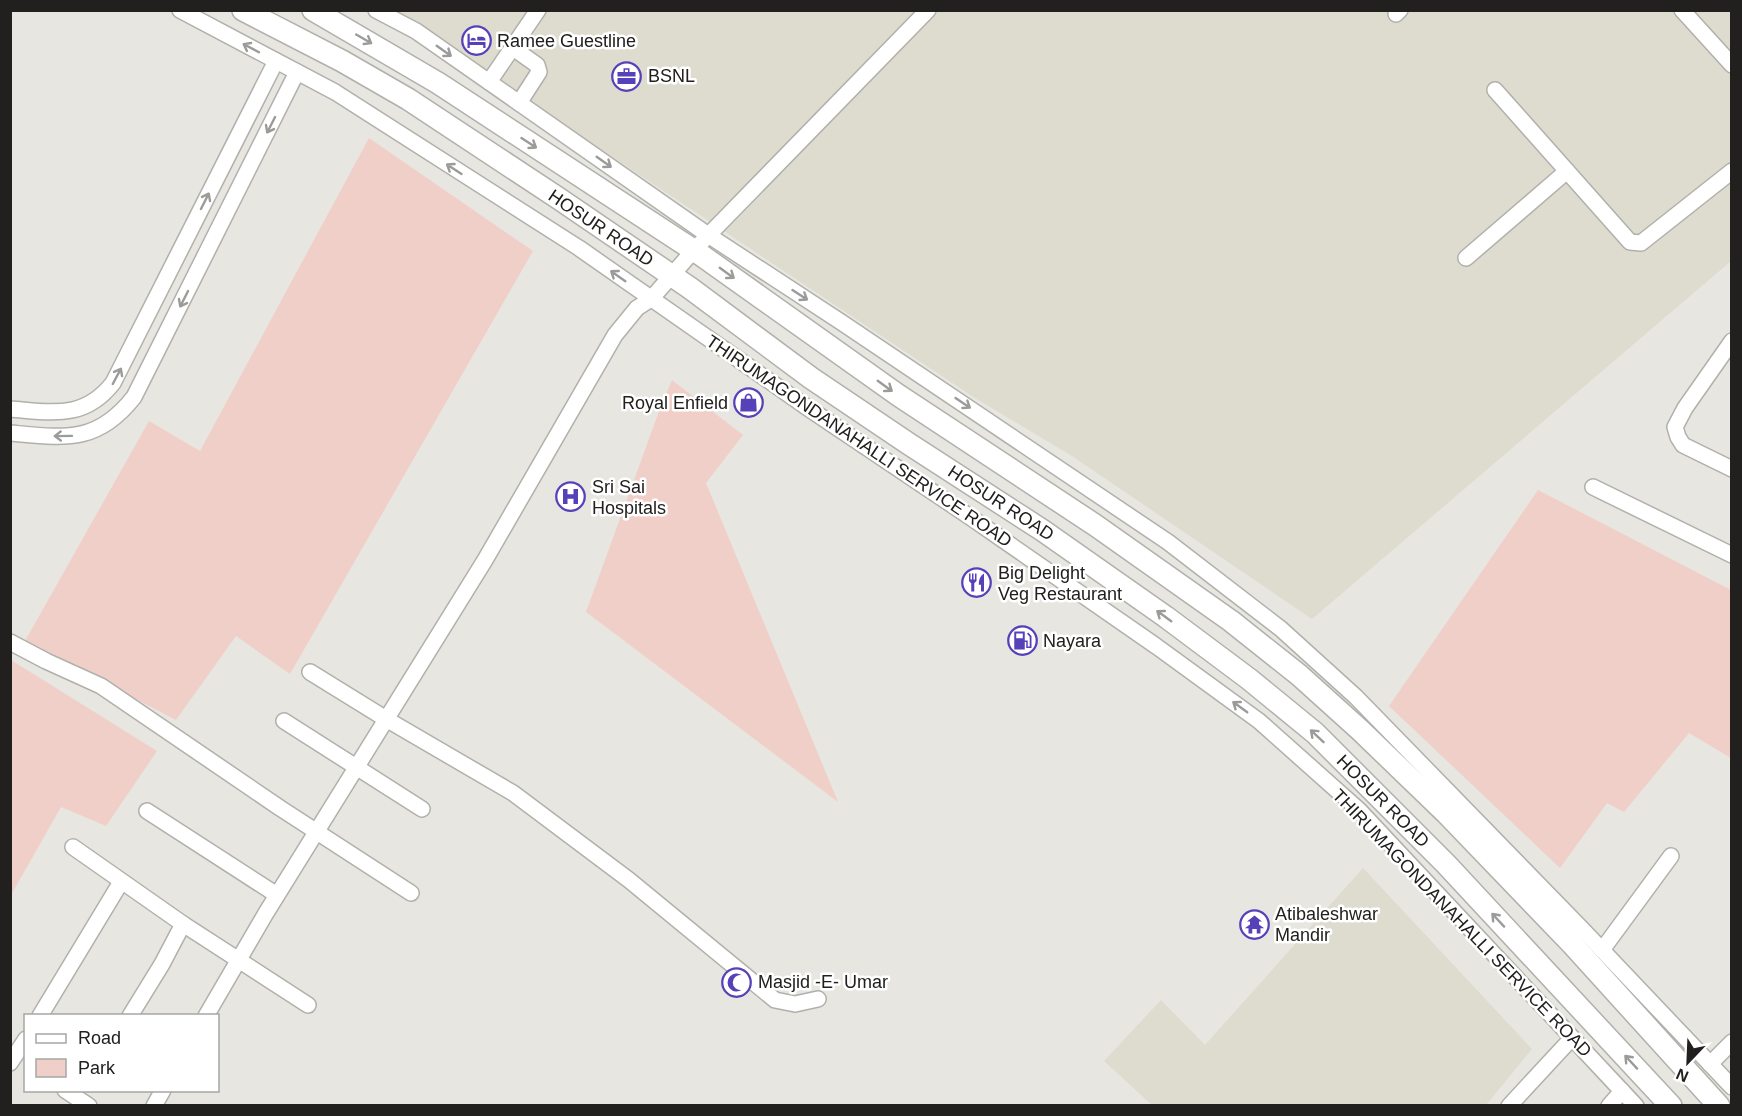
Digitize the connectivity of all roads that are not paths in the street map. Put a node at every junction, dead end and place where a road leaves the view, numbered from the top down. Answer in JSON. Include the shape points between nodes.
{"nodes":[{"id":1,"x":180,"y":10,"type":"edge"},
{"id":2,"x":243,"y":10,"type":"edge"},
{"id":3,"x":313,"y":10,"type":"edge"},
{"id":4,"x":376,"y":10,"type":"edge"},
{"id":5,"x":538,"y":10,"type":"edge"},
{"id":6,"x":928,"y":10,"type":"edge"},
{"id":7,"x":1682,"y":10,"type":"edge"},
{"id":8,"x":513,"y":48,"type":"junction"},
{"id":9,"x":276,"y":61,"type":"junction"},
{"id":10,"x":1731,"y":65,"type":"edge"},
{"id":11,"x":297,"y":72,"type":"junction"},
{"id":12,"x":489,"y":82,"type":"junction"},
{"id":13,"x":1495,"y":90,"type":"dead end"},
{"id":14,"x":519,"y":103,"type":"junction"},
{"id":15,"x":1567,"y":171,"type":"junction"},
{"id":16,"x":1731,"y":171,"type":"edge"},
{"id":17,"x":708,"y":235,"type":"junction"},
{"id":18,"x":693,"y":251,"type":"junction"},
{"id":19,"x":1466,"y":258,"type":"dead end"},
{"id":20,"x":672,"y":276,"type":"junction"},
{"id":21,"x":651,"y":299,"type":"junction"},
{"id":22,"x":1731,"y":341,"type":"edge"},
{"id":23,"x":10,"y":409,"type":"edge"},
{"id":24,"x":10,"y":433,"type":"edge"},
{"id":25,"x":1731,"y":469,"type":"edge"},
{"id":26,"x":1593,"y":487,"type":"dead end"},
{"id":27,"x":1731,"y":555,"type":"edge"},
{"id":28,"x":10,"y":642,"type":"edge"},
{"id":29,"x":310,"y":672,"type":"dead end"},
{"id":30,"x":386,"y":719,"type":"junction"},
{"id":31,"x":284,"y":721,"type":"dead end"},
{"id":32,"x":356,"y":767,"type":"junction"},
{"id":33,"x":422,"y":809,"type":"dead end"},
{"id":34,"x":147,"y":811,"type":"dead end"},
{"id":35,"x":316,"y":832,"type":"junction"},
{"id":36,"x":73,"y":847,"type":"dead end"},
{"id":37,"x":1671,"y":856,"type":"dead end"},
{"id":38,"x":121,"y":882,"type":"junction"},
{"id":39,"x":411,"y":893,"type":"dead end"},
{"id":40,"x":277,"y":896,"type":"junction"},
{"id":41,"x":183,"y":924,"type":"junction"},
{"id":42,"x":1602,"y":950,"type":"junction"},
{"id":43,"x":238,"y":960,"type":"junction"},
{"id":44,"x":818,"y":999,"type":"dead end"},
{"id":45,"x":308,"y":1005,"type":"dead end"},
{"id":46,"x":41,"y":1014,"type":"edge"},
{"id":47,"x":131,"y":1014,"type":"edge"},
{"id":48,"x":207,"y":1014,"type":"edge"},
{"id":49,"x":1572,"y":1038,"type":"junction"},
{"id":50,"x":1731,"y":1042,"type":"edge"},
{"id":51,"x":24,"y":1043,"type":"edge"},
{"id":52,"x":15,"y":1061,"type":"edge"},
{"id":53,"x":1710,"y":1064,"type":"junction"},
{"id":54,"x":1731,"y":1087,"type":"edge"},
{"id":55,"x":1622,"y":1091,"type":"junction"},
{"id":56,"x":162,"y":1092,"type":"edge"},
{"id":57,"x":154,"y":1106,"type":"edge"},
{"id":58,"x":1509,"y":1106,"type":"edge"},
{"id":59,"x":1609,"y":1106,"type":"edge"},
{"id":60,"x":1636,"y":1106,"type":"edge"},
{"id":61,"x":1671,"y":1106,"type":"edge"},
{"id":62,"x":1719,"y":1106,"type":"edge"}],
"edges":[{"from":9,"to":1,"type":"street","name":"THIRUMAGONDANAHALLI SERVICE ROAD","one_way":true},
{"from":2,"to":20,"type":"highway","name":"HOSUR ROAD","via":[[408,99]]},
{"from":3,"to":18,"type":"highway","name":"HOSUR ROAD","one_way":true,"via":[[438,83]]},
{"from":4,"to":12,"type":"street","one_way":true},
{"from":5,"to":8,"type":"street"},
{"from":6,"to":17,"type":"street"},
{"from":7,"to":10,"type":"street"},
{"from":8,"to":12,"type":"street"},
{"from":8,"to":14,"type":"street","via":[[539,68]]},
{"from":9,"to":11,"type":"street","name":"THIRUMAGONDANAHALLI SERVICE ROAD"},
{"from":23,"to":9,"type":"street","one_way":true,"via":[[72,411],[91,404],[113,383]]},
{"from":21,"to":11,"type":"street","name":"THIRUMAGONDANAHALLI SERVICE ROAD","one_way":true,"via":[[380,120]]},
{"from":11,"to":24,"type":"street","one_way":true,"via":[[134,397],[103,426],[78,435],[64,438]]},
{"from":12,"to":14,"type":"street"},
{"from":13,"to":15,"type":"street"},
{"from":14,"to":17,"type":"street","one_way":true},
{"from":15,"to":16,"type":"street","via":[[1629,242],[1641,243]]},
{"from":15,"to":19,"type":"street"},
{"from":17,"to":18,"type":"street"},
{"from":17,"to":42,"type":"street","one_way":true,"via":[[1168,542],[1281,629],[1356,697]]},
{"from":18,"to":20,"type":"street"},
{"from":18,"to":62,"type":"highway","name":"HOSUR ROAD","one_way":true,"via":[[898,395],[1104,531],[1231,621],[1299,675],[1454,822],[1572,944]]},
{"from":20,"to":21,"type":"street"},
{"from":61,"to":20,"type":"highway","name":"HOSUR ROAD","one_way":true,"via":[[1446,864],[1307,726],[1166,617],[821,384]]},
{"from":21,"to":30,"type":"street","via":[[637,308],[615,335],[485,560]]},
{"from":49,"to":21,"type":"street","name":"THIRUMAGONDANAHALLI SERVICE ROAD","one_way":true,"via":[[1359,810],[1259,721]]},
{"from":22,"to":25,"type":"street","via":[[1675,428],[1683,445]]},
{"from":26,"to":27,"type":"street"},
{"from":28,"to":35,"type":"street","via":[[101,686]]},
{"from":29,"to":30,"type":"street"},
{"from":30,"to":32,"type":"street"},
{"from":30,"to":44,"type":"street","via":[[513,793],[629,880],[775,1000],[795,1004]]},
{"from":31,"to":32,"type":"street"},
{"from":32,"to":33,"type":"street"},
{"from":32,"to":35,"type":"street"},
{"from":34,"to":40,"type":"street"},
{"from":35,"to":39,"type":"street"},
{"from":35,"to":40,"type":"street"},
{"from":36,"to":38,"type":"street"},
{"from":37,"to":42,"type":"street"},
{"from":38,"to":41,"type":"street"},
{"from":38,"to":46,"type":"street"},
{"from":40,"to":43,"type":"street"},
{"from":41,"to":43,"type":"street"},
{"from":41,"to":47,"type":"street"},
{"from":42,"to":53,"type":"street"},
{"from":43,"to":45,"type":"street"},
{"from":43,"to":48,"type":"street"},
{"from":49,"to":55,"type":"street","name":"THIRUMAGONDANAHALLI SERVICE ROAD"},
{"from":49,"to":58,"type":"street"},
{"from":50,"to":53,"type":"street"},
{"from":51,"to":52,"type":"street"},
{"from":53,"to":54,"type":"street"},
{"from":55,"to":59,"type":"street"},
{"from":55,"to":60,"type":"street","name":"THIRUMAGONDANAHALLI SERVICE ROAD"},
{"from":56,"to":57,"type":"street"}]}
